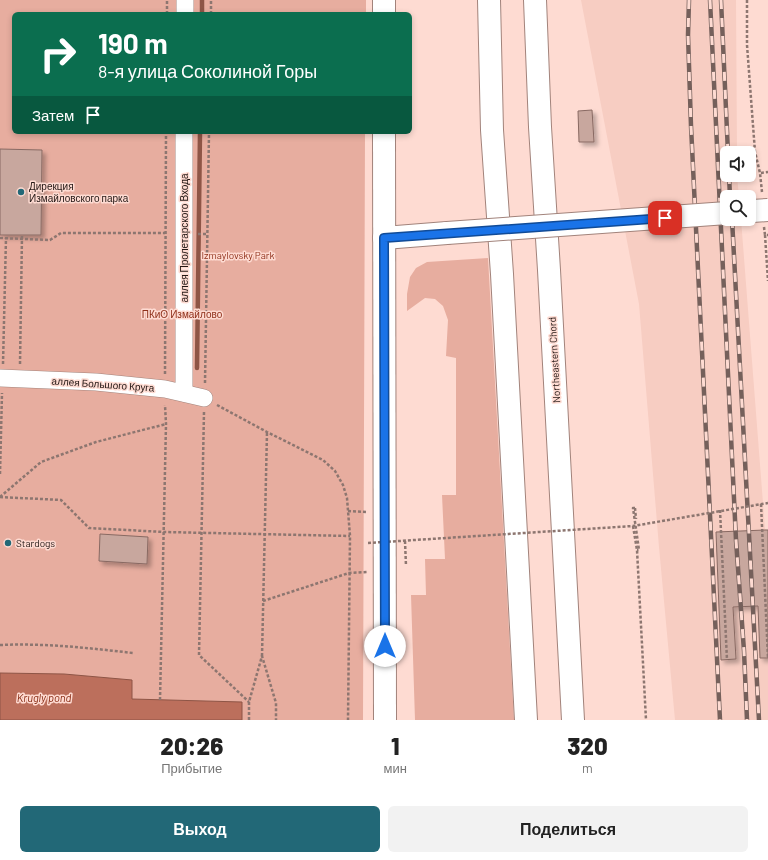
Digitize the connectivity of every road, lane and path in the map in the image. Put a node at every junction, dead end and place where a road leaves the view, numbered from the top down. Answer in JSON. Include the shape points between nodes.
{"nodes":[{"id":1,"x":167,"y":0,"type":"edge"},
{"id":2,"x":185,"y":0,"type":"edge"},
{"id":3,"x":211,"y":0,"type":"edge"},
{"id":4,"x":384,"y":0,"type":"edge"},
{"id":5,"x":489,"y":0,"type":"edge"},
{"id":6,"x":535,"y":0,"type":"edge"},
{"id":7,"x":747,"y":0,"type":"edge"},
{"id":8,"x":167,"y":12,"type":"edge"},
{"id":9,"x":185,"y":12,"type":"edge"},
{"id":10,"x":211,"y":12,"type":"edge"},
{"id":11,"x":384,"y":12,"type":"edge"},
{"id":12,"x":166,"y":134,"type":"edge"},
{"id":13,"x":184,"y":134,"type":"edge"},
{"id":14,"x":209,"y":134,"type":"edge"},
{"id":15,"x":384,"y":134,"type":"edge"},
{"id":16,"x":760,"y":173,"type":"dead end"},
{"id":17,"x":768,"y":210,"type":"edge"},
{"id":18,"x":756,"y":211,"type":"edge"},
{"id":19,"x":720,"y":214,"type":"edge"},
{"id":20,"x":165,"y":233,"type":"junction"},
{"id":21,"x":183,"y":233,"type":"junction"},
{"id":22,"x":201,"y":234,"type":"dead end"},
{"id":23,"x":207,"y":234,"type":"junction"},
{"id":24,"x":22,"y":235,"type":"dead end"},
{"id":25,"x":765,"y":235,"type":"dead end"},
{"id":26,"x":0,"y":238,"type":"edge"},
{"id":27,"x":6,"y":238,"type":"junction"},
{"id":28,"x":384,"y":238,"type":"junction"},
{"id":29,"x":22,"y":239,"type":"junction"},
{"id":30,"x":768,"y":281,"type":"edge"},
{"id":31,"x":1,"y":378,"type":"edge"},
{"id":32,"x":20,"y":378,"type":"junction"},
{"id":33,"x":165,"y":389,"type":"junction"},
{"id":34,"x":184,"y":393,"type":"junction"},
{"id":35,"x":204,"y":398,"type":"junction"},
{"id":36,"x":166,"y":424,"type":"junction"},
{"id":37,"x":267,"y":432,"type":"junction"},
{"id":38,"x":0,"y":474,"type":"edge"},
{"id":39,"x":0,"y":497,"type":"edge"},
{"id":40,"x":768,"y":502,"type":"edge"},
{"id":41,"x":761,"y":504,"type":"junction"},
{"id":42,"x":720,"y":510,"type":"junction"},
{"id":43,"x":348,"y":511,"type":"junction"},
{"id":44,"x":367,"y":512,"type":"dead end"},
{"id":45,"x":635,"y":525,"type":"junction"},
{"id":46,"x":164,"y":532,"type":"junction"},
{"id":47,"x":202,"y":533,"type":"junction"},
{"id":48,"x":265,"y":534,"type":"junction"},
{"id":49,"x":350,"y":536,"type":"junction"},
{"id":50,"x":405,"y":541,"type":"junction"},
{"id":51,"x":368,"y":543,"type":"dead end"},
{"id":52,"x":637,"y":550,"type":"junction"},
{"id":53,"x":406,"y":566,"type":"dead end"},
{"id":54,"x":350,"y":573,"type":"junction"},
{"id":55,"x":263,"y":601,"type":"junction"},
{"id":56,"x":0,"y":645,"type":"edge"},
{"id":57,"x":133,"y":653,"type":"dead end"},
{"id":58,"x":262,"y":656,"type":"junction"},
{"id":59,"x":768,"y":658,"type":"edge"},
{"id":60,"x":727,"y":660,"type":"dead end"},
{"id":61,"x":160,"y":700,"type":"dead end"},
{"id":62,"x":249,"y":702,"type":"junction"},
{"id":63,"x":249,"y":720,"type":"edge"},
{"id":64,"x":276,"y":720,"type":"edge"},
{"id":65,"x":348,"y":720,"type":"edge"},
{"id":66,"x":385,"y":720,"type":"edge"},
{"id":67,"x":526,"y":720,"type":"edge"},
{"id":68,"x":573,"y":720,"type":"edge"},
{"id":69,"x":646,"y":720,"type":"edge"}],
"edges":[{"from":1,"to":8,"type":"path"},
{"from":2,"to":9,"type":"street"},
{"from":3,"to":10,"type":"path"},
{"from":4,"to":11,"type":"main road"},
{"from":5,"to":67,"type":"main road","via":[[492,130]]},
{"from":6,"to":68,"type":"main road","name":"Northeastern Chord"},
{"from":7,"to":16,"type":"path","via":[[755,152]]},
{"from":12,"to":20,"type":"path"},
{"from":13,"to":21,"type":"street","name":"аллея Пролетарского Входа"},
{"from":14,"to":23,"type":"path"},
{"from":15,"to":28,"type":"main road"},
{"from":17,"to":18,"type":"main road","bridge":true},
{"from":19,"to":28,"type":"main road","bridge":true},
{"from":20,"to":21,"type":"path"},
{"from":20,"to":29,"type":"path","via":[[61,233],[50,240]]},
{"from":20,"to":33,"type":"path"},
{"from":21,"to":34,"type":"street","name":"аллея Пролетарского Входа"},
{"from":22,"to":23,"type":"path"},
{"from":23,"to":35,"type":"path"},
{"from":24,"to":29,"type":"path"},
{"from":25,"to":30,"type":"path"},
{"from":26,"to":27,"type":"path"},
{"from":27,"to":29,"type":"path"},
{"from":27,"to":31,"type":"path"},
{"from":28,"to":66,"type":"main road"},
{"from":29,"to":32,"type":"path"},
{"from":31,"to":32,"type":"street","name":"аллея Большого Круга"},
{"from":31,"to":38,"type":"path"},
{"from":32,"to":33,"type":"street","name":"аллея Большого Круга"},
{"from":33,"to":34,"type":"street","name":"аллея Большого Круга"},
{"from":33,"to":36,"type":"path"},
{"from":34,"to":35,"type":"street","name":"аллея Большого Круга"},
{"from":35,"to":37,"type":"path"},
{"from":35,"to":47,"type":"path"},
{"from":36,"to":39,"type":"path","via":[[96,442],[41,462]]},
{"from":36,"to":46,"type":"path"},
{"from":37,"to":43,"type":"path","via":[[323,460],[335,471],[343,485]]},
{"from":37,"to":48,"type":"path"},
{"from":39,"to":46,"type":"path","via":[[61,500],[88,528]]},
{"from":40,"to":41,"type":"path","bridge":true},
{"from":41,"to":42,"type":"path","bridge":true},
{"from":41,"to":59,"type":"path"},
{"from":42,"to":45,"type":"path","bridge":true},
{"from":42,"to":60,"type":"path"},
{"from":43,"to":44,"type":"path"},
{"from":43,"to":49,"type":"path"},
{"from":45,"to":50,"type":"path","bridge":true},
{"from":45,"to":52,"type":"path"},
{"from":45,"to":52,"type":"path","via":[[633,508]]},
{"from":46,"to":47,"type":"path"},
{"from":46,"to":61,"type":"path"},
{"from":47,"to":48,"type":"path"},
{"from":47,"to":62,"type":"path","via":[[199,655]]},
{"from":48,"to":49,"type":"path"},
{"from":48,"to":55,"type":"path"},
{"from":49,"to":54,"type":"path"},
{"from":50,"to":51,"type":"path","bridge":true},
{"from":50,"to":53,"type":"path"},
{"from":52,"to":69,"type":"path"},
{"from":54,"to":55,"type":"path"},
{"from":54,"to":65,"type":"path"},
{"from":55,"to":58,"type":"path"},
{"from":56,"to":57,"type":"path","via":[[27,644]]},
{"from":58,"to":62,"type":"path"},
{"from":58,"to":64,"type":"path","via":[[276,703]]},
{"from":62,"to":63,"type":"path"}]}
